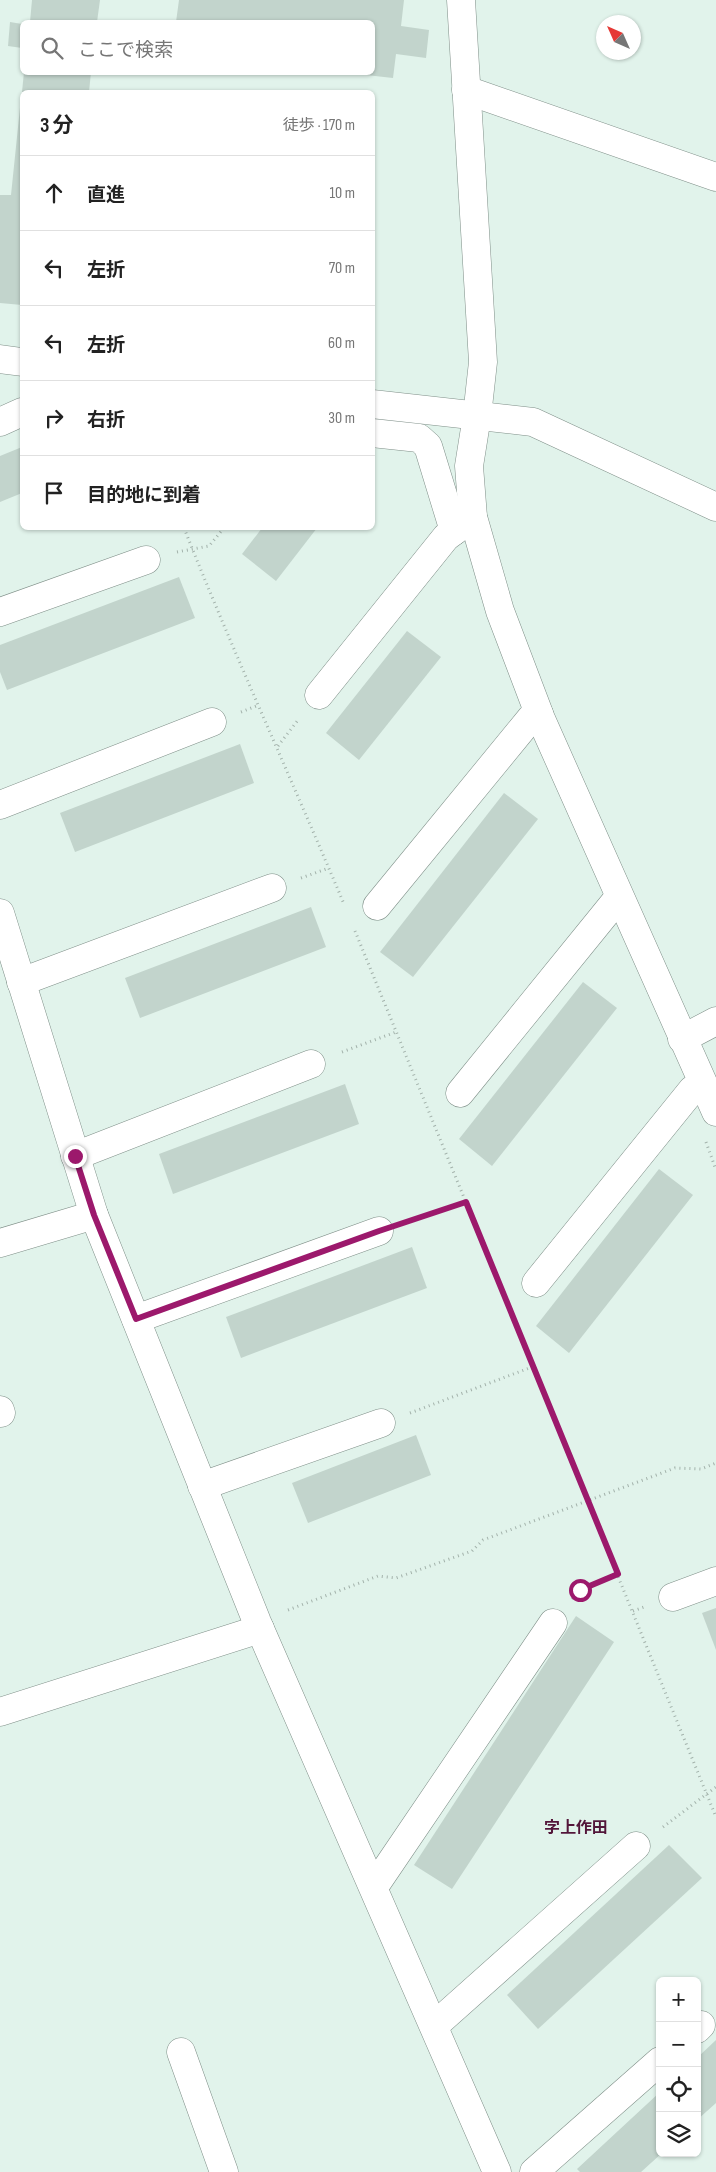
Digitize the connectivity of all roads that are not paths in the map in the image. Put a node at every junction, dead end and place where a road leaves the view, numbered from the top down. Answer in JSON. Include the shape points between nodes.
{"nodes":[{"id":1,"x":461,"y":0,"type":"edge"},
{"id":2,"x":466,"y":90,"type":"junction"},
{"id":3,"x":716,"y":177,"type":"edge"},
{"id":4,"x":0,"y":359,"type":"edge"},
{"id":5,"x":20,"y":362,"type":"edge"},
{"id":6,"x":375,"y":404,"type":"edge"},
{"id":7,"x":20,"y":413,"type":"edge"},
{"id":8,"x":477,"y":416,"type":"junction"},
{"id":9,"x":0,"y":422,"type":"edge"},
{"id":10,"x":375,"y":433,"type":"edge"},
{"id":11,"x":716,"y":507,"type":"edge"},
{"id":12,"x":463,"y":524,"type":"junction"},
{"id":13,"x":146,"y":560,"type":"road end"},
{"id":14,"x":0,"y":612,"type":"edge"},
{"id":15,"x":319,"y":695,"type":"dead end"},
{"id":16,"x":539,"y":714,"type":"junction"},
{"id":17,"x":212,"y":722,"type":"dead end"},
{"id":18,"x":0,"y":804,"type":"edge"},
{"id":19,"x":272,"y":888,"type":"dead end"},
{"id":20,"x":619,"y":897,"type":"junction"},
{"id":21,"x":377,"y":906,"type":"dead end"},
{"id":22,"x":1,"y":923,"type":"edge"},
{"id":23,"x":21,"y":982,"type":"junction"},
{"id":24,"x":716,"y":1020,"type":"edge"},
{"id":25,"x":682,"y":1039,"type":"junction"},
{"id":26,"x":311,"y":1064,"type":"road end"},
{"id":27,"x":702,"y":1084,"type":"junction"},
{"id":28,"x":460,"y":1093,"type":"dead end"},
{"id":29,"x":716,"y":1112,"type":"edge"},
{"id":30,"x":75,"y":1156,"type":"junction"},
{"id":31,"x":94,"y":1215,"type":"junction"},
{"id":32,"x":379,"y":1231,"type":"road end"},
{"id":33,"x":0,"y":1243,"type":"edge"},
{"id":34,"x":536,"y":1283,"type":"dead end"},
{"id":35,"x":136,"y":1319,"type":"junction"},
{"id":36,"x":381,"y":1423,"type":"road end"},
{"id":37,"x":202,"y":1486,"type":"junction"},
{"id":38,"x":716,"y":1581,"type":"edge"},
{"id":39,"x":673,"y":1597,"type":"dead end"},
{"id":40,"x":553,"y":1623,"type":"road end"},
{"id":41,"x":258,"y":1625,"type":"junction"},
{"id":42,"x":0,"y":1712,"type":"edge"},
{"id":43,"x":636,"y":1846,"type":"road end"},
{"id":44,"x":374,"y":1887,"type":"junction"},
{"id":45,"x":434,"y":2026,"type":"junction"},
{"id":46,"x":181,"y":2052,"type":"dead end"},
{"id":47,"x":656,"y":2065,"type":"edge"},
{"id":48,"x":224,"y":2172,"type":"edge"},
{"id":49,"x":496,"y":2172,"type":"edge"},
{"id":50,"x":534,"y":2172,"type":"edge"}],
"edges":[{"from":1,"to":2,"type":"street"},
{"from":2,"to":3,"type":"street"},
{"from":2,"to":8,"type":"street","via":[[482,362]]},
{"from":4,"to":5,"type":"street"},
{"from":6,"to":8,"type":"street"},
{"from":7,"to":9,"type":"street"},
{"from":8,"to":11,"type":"street","via":[[533,422]]},
{"from":8,"to":12,"type":"street"},
{"from":10,"to":12,"type":"street","via":[[420,438],[428,446]]},
{"from":12,"to":15,"type":"street","via":[[446,537]]},
{"from":12,"to":16,"type":"street"},
{"from":13,"to":14,"type":"street"},
{"from":16,"to":20,"type":"street"},
{"from":16,"to":21,"type":"street","via":[[531,718]]},
{"from":17,"to":18,"type":"street"},
{"from":19,"to":23,"type":"street"},
{"from":20,"to":25,"type":"street"},
{"from":20,"to":28,"type":"street"},
{"from":22,"to":23,"type":"street"},
{"from":23,"to":30,"type":"street"},
{"from":24,"to":25,"type":"street"},
{"from":25,"to":27,"type":"street"},
{"from":26,"to":30,"type":"street"},
{"from":27,"to":29,"type":"street"},
{"from":27,"to":34,"type":"street","via":[[692,1090]]},
{"from":30,"to":31,"type":"street"},
{"from":31,"to":33,"type":"street"},
{"from":31,"to":35,"type":"street"},
{"from":32,"to":35,"type":"street"},
{"from":35,"to":37,"type":"street"},
{"from":36,"to":37,"type":"street"},
{"from":37,"to":41,"type":"street"},
{"from":38,"to":39,"type":"street"},
{"from":40,"to":44,"type":"street"},
{"from":41,"to":42,"type":"street"},
{"from":41,"to":44,"type":"street"},
{"from":43,"to":45,"type":"street"},
{"from":44,"to":45,"type":"street"},
{"from":45,"to":49,"type":"street"},
{"from":46,"to":48,"type":"street"},
{"from":47,"to":50,"type":"street"}]}
